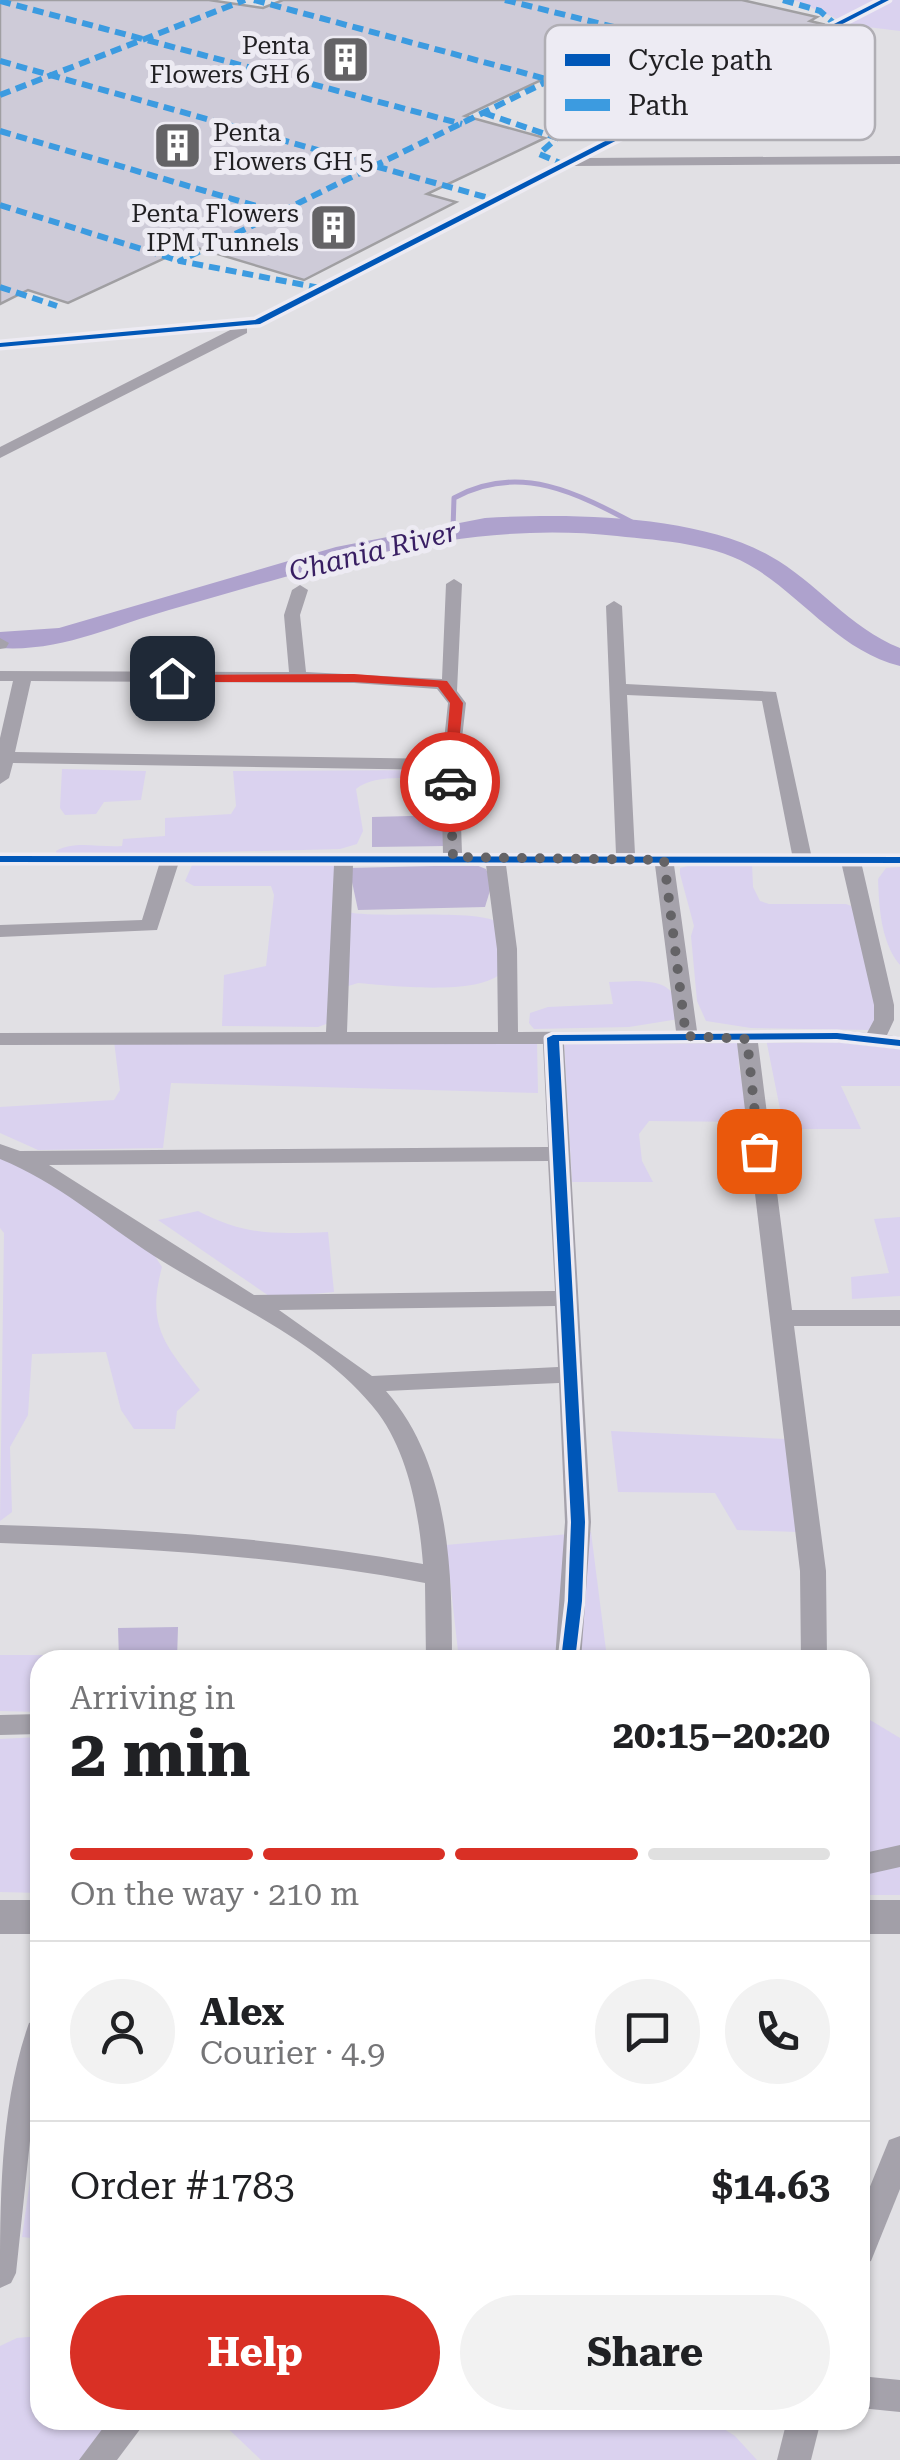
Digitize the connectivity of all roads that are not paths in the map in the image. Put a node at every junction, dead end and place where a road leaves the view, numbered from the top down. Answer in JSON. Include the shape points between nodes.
{"nodes":[{"id":1,"x":886,"y":0,"type":"edge"},
{"id":2,"x":837,"y":25,"type":"edge"},
{"id":3,"x":614,"y":140,"type":"edge"},
{"id":4,"x":900,"y":160,"type":"edge"},
{"id":5,"x":569,"y":163,"type":"junction"},
{"id":6,"x":257,"y":322,"type":"junction"},
{"id":7,"x":0,"y":344,"type":"edge"},
{"id":8,"x":0,"y":453,"type":"edge"},
{"id":9,"x":454,"y":584,"type":"dead end"},
{"id":10,"x":300,"y":590,"type":"dead end"},
{"id":11,"x":614,"y":606,"type":"dead end"},
{"id":12,"x":0,"y":676,"type":"edge"},
{"id":13,"x":22,"y":676,"type":"junction"},
{"id":14,"x":298,"y":678,"type":"junction"},
{"id":15,"x":450,"y":688,"type":"junction"},
{"id":16,"x":617,"y":689,"type":"junction"},
{"id":17,"x":3,"y":757,"type":"edge"},
{"id":18,"x":450,"y":765,"type":"junction"},
{"id":19,"x":0,"y":778,"type":"edge"},
{"id":20,"x":453,"y":857,"type":"junction"},
{"id":21,"x":494,"y":858,"type":"junction"},
{"id":22,"x":626,"y":858,"type":"junction"},
{"id":23,"x":0,"y":859,"type":"edge"},
{"id":24,"x":170,"y":859,"type":"junction"},
{"id":25,"x":344,"y":859,"type":"junction"},
{"id":26,"x":664,"y":860,"type":"junction"},
{"id":27,"x":900,"y":860,"type":"edge"},
{"id":28,"x":803,"y":862,"type":"junction"},
{"id":29,"x":851,"y":862,"type":"junction"},
{"id":30,"x":0,"y":932,"type":"edge"},
{"id":31,"x":876,"y":962,"type":"junction"},
{"id":32,"x":900,"y":962,"type":"edge"},
{"id":33,"x":686,"y":1036,"type":"junction"},
{"id":34,"x":508,"y":1037,"type":"junction"},
{"id":35,"x":876,"y":1037,"type":"junction"},
{"id":36,"x":336,"y":1038,"type":"junction"},
{"id":37,"x":552,"y":1038,"type":"junction"},
{"id":38,"x":0,"y":1039,"type":"edge"},
{"id":39,"x":747,"y":1039,"type":"junction"},
{"id":40,"x":900,"y":1043,"type":"edge"},
{"id":41,"x":559,"y":1154,"type":"junction"},
{"id":42,"x":10,"y":1155,"type":"edge"},
{"id":43,"x":567,"y":1298,"type":"junction"},
{"id":44,"x":250,"y":1304,"type":"junction"},
{"id":45,"x":781,"y":1318,"type":"junction"},
{"id":46,"x":900,"y":1318,"type":"edge"},
{"id":47,"x":572,"y":1374,"type":"junction"},
{"id":48,"x":366,"y":1384,"type":"junction"},
{"id":49,"x":0,"y":1534,"type":"edge"},
{"id":50,"x":440,"y":1577,"type":"junction"},
{"id":51,"x":439,"y":1650,"type":"edge"},
{"id":52,"x":569,"y":1650,"type":"edge"},
{"id":53,"x":814,"y":1650,"type":"edge"},
{"id":54,"x":30,"y":1724,"type":"edge"},
{"id":55,"x":0,"y":1725,"type":"edge"},
{"id":56,"x":900,"y":1856,"type":"edge"},
{"id":57,"x":870,"y":1863,"type":"edge"},
{"id":58,"x":870,"y":1916,"type":"edge"},
{"id":59,"x":0,"y":1917,"type":"edge"},
{"id":60,"x":30,"y":1917,"type":"edge"},
{"id":61,"x":900,"y":1917,"type":"edge"},
{"id":62,"x":30,"y":2061,"type":"edge"},
{"id":63,"x":5,"y":2142,"type":"edge"},
{"id":64,"x":900,"y":2150,"type":"edge"},
{"id":65,"x":870,"y":2225,"type":"edge"},
{"id":66,"x":0,"y":2272,"type":"edge"},
{"id":67,"x":870,"y":2393,"type":"edge"},
{"id":68,"x":900,"y":2396,"type":"edge"},
{"id":69,"x":122,"y":2430,"type":"edge"},
{"id":70,"x":802,"y":2430,"type":"edge"},
{"id":71,"x":96,"y":2460,"type":"edge"},
{"id":72,"x":794,"y":2460,"type":"edge"}],
"edges":[{"from":1,"to":2,"type":"street"},
{"from":3,"to":5,"type":"street"},
{"from":4,"to":5,"type":"street"},
{"from":5,"to":6,"type":"street"},
{"from":6,"to":7,"type":"street"},
{"from":6,"to":8,"type":"street"},
{"from":9,"to":15,"type":"street"},
{"from":10,"to":14,"type":"street","via":[[292,615]]},
{"from":11,"to":16,"type":"street"},
{"from":12,"to":13,"type":"street"},
{"from":13,"to":14,"type":"street"},
{"from":13,"to":17,"type":"street"},
{"from":14,"to":15,"type":"street","via":[[432,681]]},
{"from":15,"to":18,"type":"street","via":[[457,703]]},
{"from":16,"to":22,"type":"street"},
{"from":16,"to":28,"type":"street","via":[[770,696]]},
{"from":17,"to":18,"type":"street"},
{"from":17,"to":19,"type":"street"},
{"from":18,"to":20,"type":"street"},
{"from":20,"to":21,"type":"street"},
{"from":20,"to":25,"type":"street"},
{"from":21,"to":22,"type":"street"},
{"from":21,"to":34,"type":"street"},
{"from":22,"to":26,"type":"street"},
{"from":23,"to":24,"type":"street"},
{"from":24,"to":25,"type":"street"},
{"from":24,"to":30,"type":"street","via":[[150,926]]},
{"from":25,"to":36,"type":"street"},
{"from":26,"to":28,"type":"street"},
{"from":26,"to":33,"type":"street"},
{"from":27,"to":29,"type":"street"},
{"from":28,"to":29,"type":"street"},
{"from":29,"to":31,"type":"street"},
{"from":31,"to":32,"type":"street"},
{"from":31,"to":35,"type":"street","via":[[884,1020]]},
{"from":33,"to":37,"type":"street"},
{"from":33,"to":39,"type":"street"},
{"from":34,"to":36,"type":"street"},
{"from":34,"to":37,"type":"street"},
{"from":35,"to":39,"type":"street"},
{"from":35,"to":40,"type":"street"},
{"from":36,"to":38,"type":"street"},
{"from":37,"to":41,"type":"street"},
{"from":39,"to":45,"type":"street"},
{"from":41,"to":42,"type":"street"},
{"from":41,"to":43,"type":"street"},
{"from":42,"to":44,"type":"street"},
{"from":43,"to":44,"type":"street"},
{"from":43,"to":47,"type":"street"},
{"from":44,"to":48,"type":"street"},
{"from":45,"to":46,"type":"street"},
{"from":45,"to":53,"type":"street","via":[[813,1571]]},
{"from":47,"to":48,"type":"street"},
{"from":47,"to":52,"type":"street","via":[[578,1522]]},
{"from":48,"to":50,"type":"street","via":[[413,1462]]},
{"from":49,"to":50,"type":"street","via":[[272,1548]]},
{"from":50,"to":51,"type":"street"},
{"from":54,"to":55,"type":"street"},
{"from":56,"to":57,"type":"street"},
{"from":58,"to":61,"type":"highway"},
{"from":59,"to":60,"type":"highway"},
{"from":62,"to":63,"type":"street"},
{"from":63,"to":66,"type":"street"},
{"from":64,"to":65,"type":"street"},
{"from":67,"to":68,"type":"street"},
{"from":69,"to":71,"type":"street"},
{"from":70,"to":72,"type":"street"}]}
